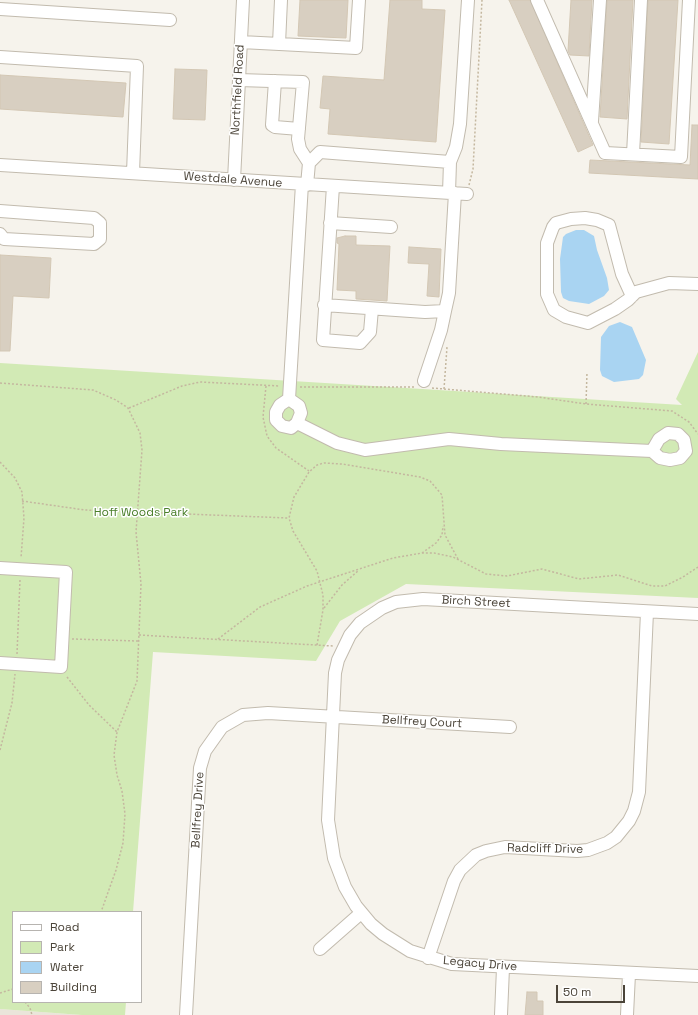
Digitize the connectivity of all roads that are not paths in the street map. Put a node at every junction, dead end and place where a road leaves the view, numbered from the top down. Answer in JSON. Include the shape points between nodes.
{"nodes":[{"id":1,"x":243,"y":0,"type":"edge"},
{"id":2,"x":281,"y":0,"type":"edge"},
{"id":3,"x":359,"y":0,"type":"edge"},
{"id":4,"x":468,"y":0,"type":"edge"},
{"id":5,"x":536,"y":0,"type":"edge"},
{"id":6,"x":600,"y":0,"type":"edge"},
{"id":7,"x":641,"y":0,"type":"edge"},
{"id":8,"x":689,"y":0,"type":"edge"},
{"id":9,"x":0,"y":9,"type":"edge"},
{"id":10,"x":170,"y":20,"type":"dead end"},
{"id":11,"x":241,"y":42,"type":"junction"},
{"id":12,"x":279,"y":44,"type":"junction"},
{"id":13,"x":0,"y":57,"type":"edge"},
{"id":14,"x":239,"y":80,"type":"junction"},
{"id":15,"x":275,"y":81,"type":"junction"},
{"id":16,"x":592,"y":123,"type":"junction"},
{"id":17,"x":299,"y":129,"type":"junction"},
{"id":18,"x":633,"y":154,"type":"junction"},
{"id":19,"x":450,"y":162,"type":"junction"},
{"id":20,"x":309,"y":163,"type":"junction"},
{"id":21,"x":0,"y":165,"type":"edge"},
{"id":22,"x":133,"y":173,"type":"junction"},
{"id":23,"x":234,"y":180,"type":"junction"},
{"id":24,"x":304,"y":184,"type":"junction"},
{"id":25,"x":333,"y":186,"type":"junction"},
{"id":26,"x":457,"y":194,"type":"junction"},
{"id":27,"x":0,"y":211,"type":"edge"},
{"id":28,"x":330,"y":223,"type":"junction"},
{"id":29,"x":390,"y":227,"type":"dead end"},
{"id":30,"x":0,"y":234,"type":"edge"},
{"id":31,"x":698,"y":284,"type":"edge"},
{"id":32,"x":632,"y":296,"type":"junction"},
{"id":33,"x":324,"y":306,"type":"junction"},
{"id":34,"x":372,"y":309,"type":"junction"},
{"id":35,"x":445,"y":311,"type":"junction"},
{"id":36,"x":425,"y":385,"type":"road end"},
{"id":37,"x":290,"y":393,"type":"junction"},
{"id":38,"x":297,"y":423,"type":"junction"},
{"id":39,"x":652,"y":451,"type":"dead end"},
{"id":40,"x":0,"y":568,"type":"edge"},
{"id":41,"x":646,"y":612,"type":"junction"},
{"id":42,"x":698,"y":614,"type":"edge"},
{"id":43,"x":0,"y":663,"type":"edge"},
{"id":44,"x":334,"y":716,"type":"junction"},
{"id":45,"x":510,"y":727,"type":"dead end"},
{"id":46,"x":361,"y":913,"type":"junction"},
{"id":47,"x":320,"y":949,"type":"dead end"},
{"id":48,"x":428,"y":958,"type":"junction"},
{"id":49,"x":503,"y":968,"type":"junction"},
{"id":50,"x":629,"y":974,"type":"junction"},
{"id":51,"x":698,"y":976,"type":"edge"},
{"id":52,"x":186,"y":1015,"type":"edge"},
{"id":53,"x":501,"y":1015,"type":"edge"},
{"id":54,"x":627,"y":1015,"type":"edge"}],
"edges":[{"from":1,"to":11,"type":"street","name":"Northfield Road"},
{"from":2,"to":12,"type":"street"},
{"from":3,"to":12,"type":"street","via":[[356,48]]},
{"from":4,"to":19,"type":"street","via":[[460,124],[456,148]]},
{"from":5,"to":16,"type":"street"},
{"from":6,"to":16,"type":"street"},
{"from":7,"to":18,"type":"street"},
{"from":8,"to":18,"type":"street","via":[[680,157]]},
{"from":9,"to":10,"type":"street"},
{"from":11,"to":12,"type":"street"},
{"from":11,"to":14,"type":"street","name":"Northfield Road"},
{"from":13,"to":22,"type":"street","via":[[137,66]]},
{"from":14,"to":15,"type":"street"},
{"from":14,"to":23,"type":"street","name":"Northfield Road"},
{"from":15,"to":17,"type":"street","via":[[272,125]]},
{"from":15,"to":17,"type":"street","via":[[303,82]]},
{"from":16,"to":18,"type":"street","via":[[606,153]]},
{"from":17,"to":20,"type":"street","via":[[300,149]]},
{"from":19,"to":20,"type":"street","via":[[320,152]]},
{"from":19,"to":26,"type":"street"},
{"from":20,"to":24,"type":"street"},
{"from":21,"to":22,"type":"street","name":"Westdale Avenue"},
{"from":22,"to":23,"type":"street","name":"Westdale Avenue"},
{"from":23,"to":24,"type":"street","name":"Westdale Avenue"},
{"from":24,"to":25,"type":"street","name":"Westdale Avenue"},
{"from":24,"to":37,"type":"street"},
{"from":25,"to":26,"type":"street","name":"Westdale Avenue"},
{"from":25,"to":28,"type":"street"},
{"from":26,"to":35,"type":"street","via":[[449,293]]},
{"from":27,"to":30,"type":"street","via":[[94,218],[100,223],[100,240],[94,244],[4,240]]},
{"from":28,"to":29,"type":"street"},
{"from":28,"to":33,"type":"street"},
{"from":31,"to":32,"type":"street","via":[[669,284],[636,292]]},
{"from":32,"to":32,"type":"street","via":[[615,309],[588,323],[566,317],[554,310],[547,294],[547,243],[556,223],[585,218],[609,225],[622,274]]},
{"from":33,"to":34,"type":"street"},
{"from":33,"to":34,"type":"street","via":[[323,340],[360,343],[370,332]]},
{"from":34,"to":35,"type":"street"},
{"from":35,"to":36,"type":"street"},
{"from":37,"to":38,"type":"street","via":[[301,414]]},
{"from":37,"to":38,"type":"street","via":[[276,412],[276,420],[282,426],[291,428]]},
{"from":38,"to":39,"type":"street","via":[[337,443],[365,450],[449,440]]},
{"from":40,"to":43,"type":"street","via":[[66,572],[60,666]]},
{"from":41,"to":42,"type":"street","name":"Birch Street"},
{"from":41,"to":44,"type":"street","name":"Birch Street","via":[[410,600],[396,602],[371,615],[353,631],[343,647],[335,673]]},
{"from":41,"to":48,"type":"street","name":"Radcliff Drive","via":[[638,792],[629,821],[611,840],[588,850],[505,847],[476,855],[460,870],[454,881]]},
{"from":44,"to":45,"type":"street","name":"Bellfrey Court"},
{"from":44,"to":46,"type":"street","name":"Legacy Drive","via":[[328,820],[330,838],[339,873]]},
{"from":44,"to":52,"type":"street","name":"Bellfrey Drive","via":[[251,713],[222,727],[205,751],[200,768]]},
{"from":46,"to":47,"type":"street"},
{"from":46,"to":48,"type":"street","name":"Legacy Drive","via":[[396,944]]},
{"from":48,"to":49,"type":"street","name":"Legacy Drive","via":[[452,964]]},
{"from":49,"to":50,"type":"street","name":"Legacy Drive"},
{"from":49,"to":53,"type":"street"},
{"from":50,"to":51,"type":"street","name":"Legacy Drive"},
{"from":50,"to":54,"type":"street"}]}
